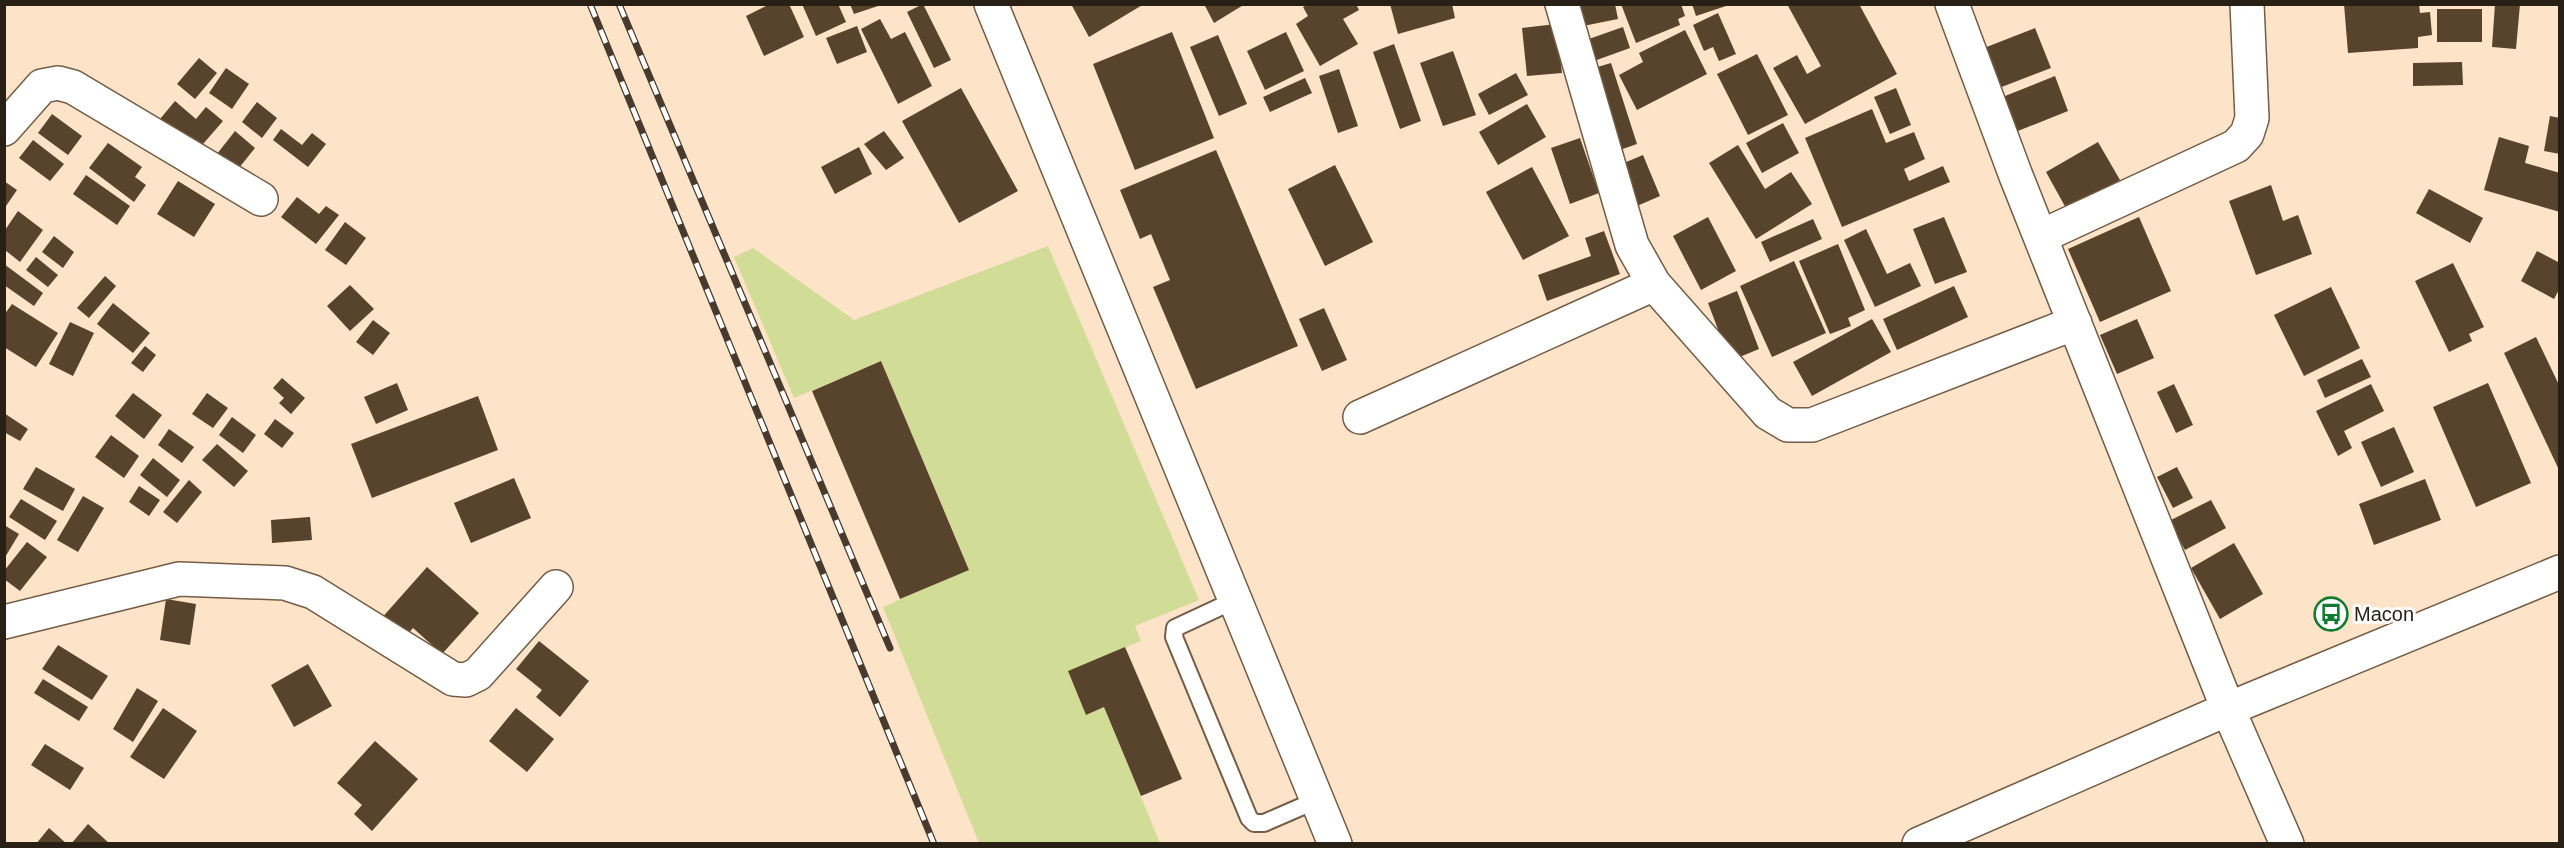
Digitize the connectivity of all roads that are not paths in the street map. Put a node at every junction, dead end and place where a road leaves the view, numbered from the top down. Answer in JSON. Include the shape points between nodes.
{"nodes":[{"id":1,"x":991,"y":4,"type":"edge"},
{"id":2,"x":1562,"y":4,"type":"edge"},
{"id":3,"x":1952,"y":4,"type":"edge"},
{"id":4,"x":2247,"y":4,"type":"edge"},
{"id":5,"x":4,"y":129,"type":"edge"},
{"id":6,"x":261,"y":199,"type":"dead end"},
{"id":7,"x":2042,"y":236,"type":"junction"},
{"id":8,"x":1654,"y":284,"type":"junction"},
{"id":9,"x":2075,"y":324,"type":"junction"},
{"id":10,"x":1360,"y":417,"type":"dead end"},
{"id":11,"x":2559,"y":572,"type":"edge"},
{"id":12,"x":556,"y":587,"type":"dead end"},
{"id":13,"x":1235,"y":600,"type":"junction"},
{"id":14,"x":4,"y":622,"type":"edge"},
{"id":15,"x":2228,"y":710,"type":"junction"},
{"id":16,"x":1317,"y":800,"type":"junction"},
{"id":17,"x":1335,"y":843,"type":"edge"},
{"id":18,"x":1919,"y":843,"type":"edge"},
{"id":19,"x":2287,"y":843,"type":"edge"}],
"edges":[{"from":1,"to":13,"type":"street"},
{"from":2,"to":8,"type":"street","via":[[1632,245]]},
{"from":3,"to":7,"type":"street"},
{"from":4,"to":7,"type":"street","via":[[2252,118],[2247,134],[2236,146]]},
{"from":5,"to":6,"type":"street","via":[[42,86],[58,83],[72,87]]},
{"from":7,"to":9,"type":"street"},
{"from":8,"to":9,"type":"street","via":[[1768,413],[1788,425],[1812,425]]},
{"from":8,"to":10,"type":"street"},
{"from":9,"to":15,"type":"street"},
{"from":11,"to":15,"type":"street"},
{"from":12,"to":14,"type":"street","via":[[477,674],[466,680],[453,679],[313,592],[285,583],[179,579]]},
{"from":13,"to":16,"type":"street"},
{"from":13,"to":16,"type":"lane","via":[[1175,627],[1174,637],[1254,824]]},
{"from":15,"to":18,"type":"street"},
{"from":15,"to":19,"type":"street"},
{"from":16,"to":17,"type":"street"}]}
